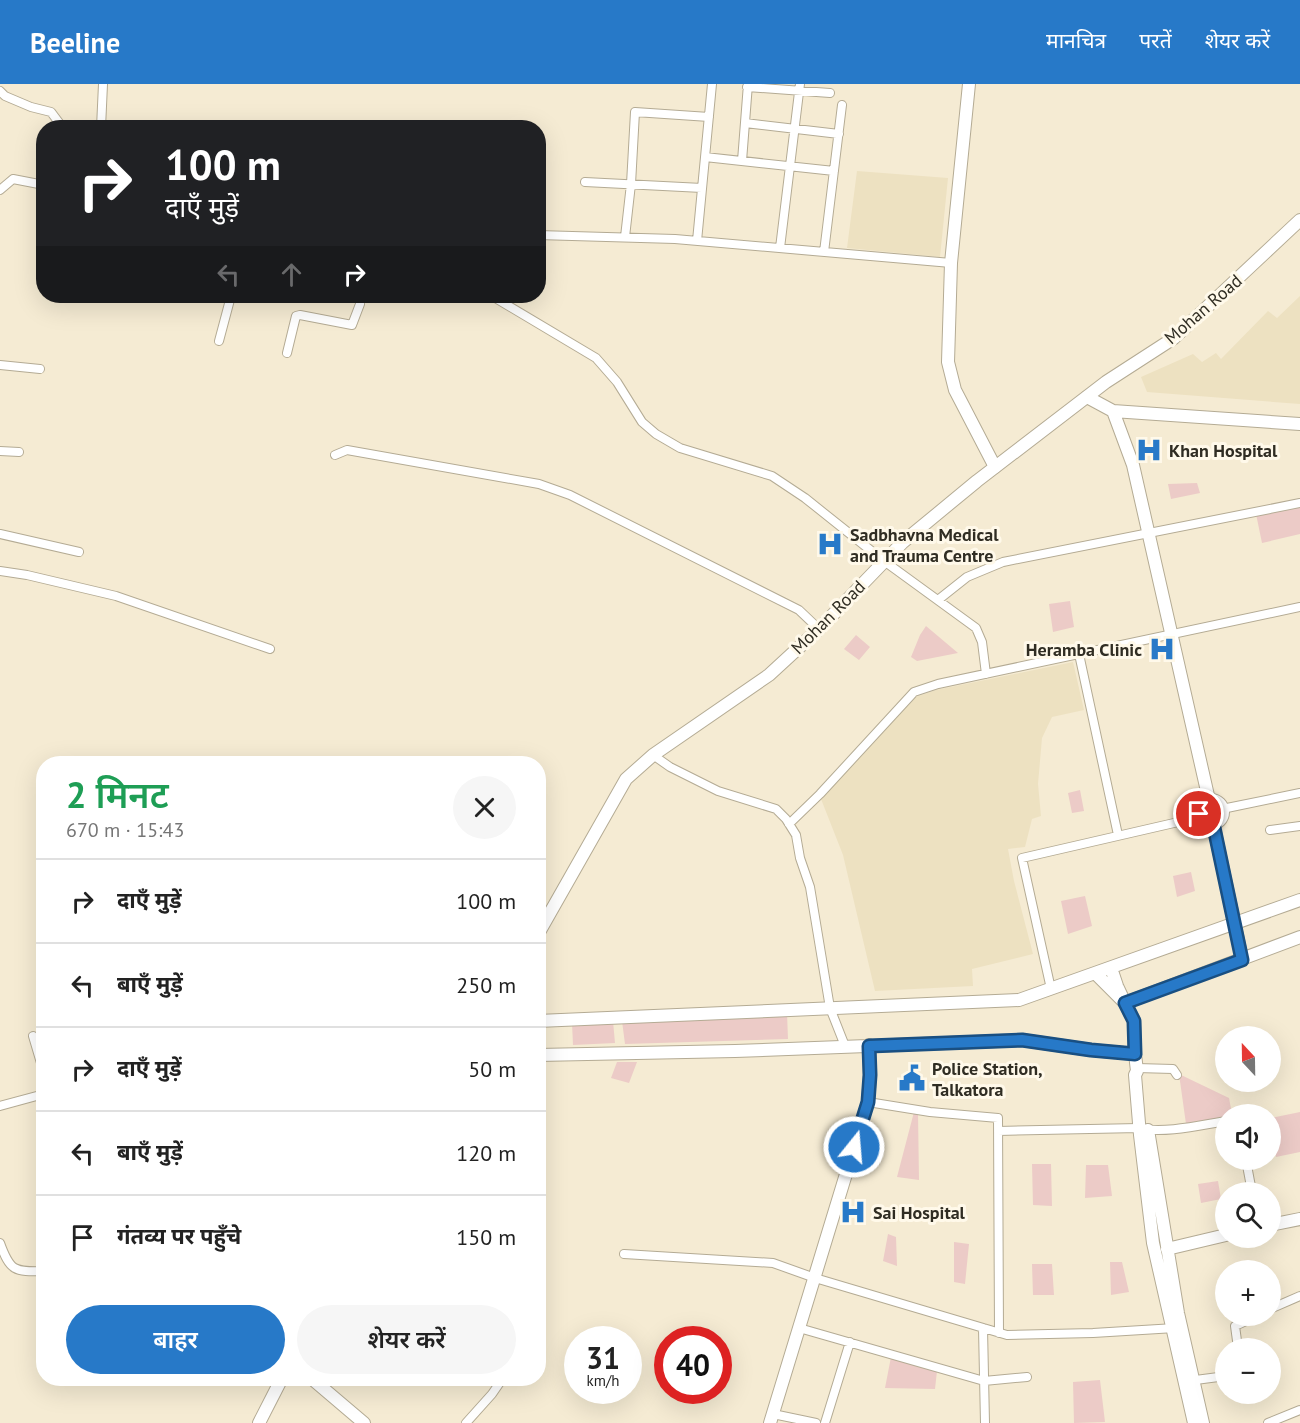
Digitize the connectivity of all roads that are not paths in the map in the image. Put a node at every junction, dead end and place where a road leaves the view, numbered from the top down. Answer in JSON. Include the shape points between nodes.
{"nodes":[{"id":1,"x":103,"y":84,"type":"edge"},
{"id":2,"x":712,"y":84,"type":"edge"},
{"id":3,"x":969,"y":84,"type":"edge"},
{"id":4,"x":748,"y":86,"type":"edge"},
{"id":5,"x":800,"y":88,"type":"edge"},
{"id":6,"x":0,"y":91,"type":"edge"},
{"id":7,"x":830,"y":93,"type":"dead end"},
{"id":8,"x":842,"y":105,"type":"dead end"},
{"id":9,"x":709,"y":117,"type":"junction"},
{"id":10,"x":57,"y":120,"type":"edge"},
{"id":11,"x":102,"y":120,"type":"edge"},
{"id":12,"x":745,"y":123,"type":"junction"},
{"id":13,"x":795,"y":128,"type":"junction"},
{"id":14,"x":839,"y":134,"type":"junction"},
{"id":15,"x":705,"y":157,"type":"junction"},
{"id":16,"x":742,"y":161,"type":"junction"},
{"id":17,"x":790,"y":166,"type":"junction"},
{"id":18,"x":834,"y":171,"type":"junction"},
{"id":19,"x":585,"y":182,"type":"dead end"},
{"id":20,"x":36,"y":183,"type":"edge"},
{"id":21,"x":631,"y":184,"type":"junction"},
{"id":22,"x":702,"y":188,"type":"junction"},
{"id":23,"x":0,"y":190,"type":"edge"},
{"id":24,"x":1300,"y":220,"type":"edge"},
{"id":25,"x":546,"y":235,"type":"edge"},
{"id":26,"x":625,"y":237,"type":"junction"},
{"id":27,"x":697,"y":241,"type":"junction"},
{"id":28,"x":780,"y":248,"type":"junction"},
{"id":29,"x":824,"y":252,"type":"junction"},
{"id":30,"x":951,"y":263,"type":"junction"},
{"id":31,"x":229,"y":303,"type":"edge"},
{"id":32,"x":504,"y":303,"type":"edge"},
{"id":33,"x":360,"y":304,"type":"dead end"},
{"id":34,"x":219,"y":341,"type":"dead end"},
{"id":35,"x":287,"y":352,"type":"dead end"},
{"id":36,"x":0,"y":365,"type":"edge"},
{"id":37,"x":40,"y":369,"type":"dead end"},
{"id":38,"x":1086,"y":397,"type":"junction"},
{"id":39,"x":1113,"y":411,"type":"junction"},
{"id":40,"x":1300,"y":423,"type":"edge"},
{"id":41,"x":0,"y":450,"type":"edge"},
{"id":42,"x":19,"y":452,"type":"dead end"},
{"id":43,"x":335,"y":455,"type":"dead end"},
{"id":44,"x":995,"y":467,"type":"junction"},
{"id":45,"x":1300,"y":503,"type":"edge"},
{"id":46,"x":0,"y":534,"type":"edge"},
{"id":47,"x":1149,"y":534,"type":"junction"},
{"id":48,"x":79,"y":552,"type":"dead end"},
{"id":49,"x":884,"y":561,"type":"junction"},
{"id":50,"x":0,"y":572,"type":"edge"},
{"id":51,"x":939,"y":600,"type":"junction"},
{"id":52,"x":1300,"y":607,"type":"edge"},
{"id":53,"x":819,"y":629,"type":"junction"},
{"id":54,"x":1171,"y":634,"type":"junction"},
{"id":55,"x":270,"y":649,"type":"dead end"},
{"id":56,"x":1079,"y":654,"type":"junction"},
{"id":57,"x":986,"y":674,"type":"junction"},
{"id":58,"x":653,"y":755,"type":"junction"},
{"id":59,"x":1300,"y":793,"type":"edge"},
{"id":60,"x":1209,"y":800,"type":"junction"},
{"id":61,"x":1222,"y":810,"type":"junction"},
{"id":62,"x":1200,"y":817,"type":"junction"},
{"id":63,"x":1213,"y":823,"type":"junction"},
{"id":64,"x":789,"y":824,"type":"junction"},
{"id":65,"x":1300,"y":826,"type":"edge"},
{"id":66,"x":1270,"y":830,"type":"dead end"},
{"id":67,"x":1118,"y":835,"type":"junction"},
{"id":68,"x":1300,"y":900,"type":"edge"},
{"id":69,"x":546,"y":920,"type":"edge"},
{"id":70,"x":1234,"y":923,"type":"junction"},
{"id":71,"x":1300,"y":938,"type":"edge"},
{"id":72,"x":1242,"y":960,"type":"junction"},
{"id":73,"x":1111,"y":968,"type":"junction"},
{"id":74,"x":1096,"y":974,"type":"junction"},
{"id":75,"x":1051,"y":989,"type":"junction"},
{"id":76,"x":1125,"y":1003,"type":"junction"},
{"id":77,"x":830,"y":1008,"type":"junction"},
{"id":78,"x":546,"y":1021,"type":"edge"},
{"id":79,"x":33,"y":1036,"type":"dead end"},
{"id":80,"x":36,"y":1044,"type":"edge"},
{"id":81,"x":845,"y":1046,"type":"junction"},
{"id":82,"x":869,"y":1046,"type":"junction"},
{"id":83,"x":1135,"y":1054,"type":"junction"},
{"id":84,"x":546,"y":1055,"type":"edge"},
{"id":85,"x":1137,"y":1069,"type":"junction"},
{"id":86,"x":1177,"y":1075,"type":"dead end"},
{"id":87,"x":36,"y":1096,"type":"edge"},
{"id":88,"x":868,"y":1102,"type":"junction"},
{"id":89,"x":0,"y":1106,"type":"edge"},
{"id":90,"x":1215,"y":1123,"type":"edge"},
{"id":91,"x":1144,"y":1129,"type":"junction"},
{"id":92,"x":998,"y":1131,"type":"junction"},
{"id":93,"x":1300,"y":1219,"type":"edge"},
{"id":94,"x":1281,"y":1223,"type":"edge"},
{"id":95,"x":1215,"y":1238,"type":"edge"},
{"id":96,"x":0,"y":1243,"type":"edge"},
{"id":97,"x":1167,"y":1249,"type":"junction"},
{"id":98,"x":624,"y":1254,"type":"dead end"},
{"id":99,"x":36,"y":1271,"type":"edge"},
{"id":100,"x":815,"y":1278,"type":"junction"},
{"id":101,"x":1300,"y":1296,"type":"edge"},
{"id":102,"x":1281,"y":1304,"type":"edge"},
{"id":103,"x":799,"y":1328,"type":"junction"},
{"id":104,"x":983,"y":1328,"type":"junction"},
{"id":105,"x":1177,"y":1328,"type":"junction"},
{"id":106,"x":999,"y":1333,"type":"junction"},
{"id":107,"x":850,"y":1342,"type":"junction"},
{"id":108,"x":1027,"y":1377,"type":"dead end"},
{"id":109,"x":1215,"y":1377,"type":"edge"},
{"id":110,"x":984,"y":1381,"type":"junction"},
{"id":111,"x":1189,"y":1381,"type":"junction"},
{"id":112,"x":278,"y":1386,"type":"edge"},
{"id":113,"x":320,"y":1386,"type":"edge"},
{"id":114,"x":497,"y":1386,"type":"edge"},
{"id":115,"x":1300,"y":1410,"type":"edge"},
{"id":116,"x":771,"y":1418,"type":"edge"},
{"id":117,"x":259,"y":1423,"type":"edge"},
{"id":118,"x":364,"y":1423,"type":"edge"},
{"id":119,"x":466,"y":1423,"type":"edge"},
{"id":120,"x":816,"y":1423,"type":"edge"},
{"id":121,"x":825,"y":1423,"type":"edge"},
{"id":122,"x":985,"y":1423,"type":"edge"},
{"id":123,"x":1194,"y":1423,"type":"edge"},
{"id":124,"x":1203,"y":1423,"type":"edge"},
{"id":125,"x":1268,"y":1423,"type":"edge"}],
"edges":[{"from":1,"to":11,"type":"street"},
{"from":2,"to":9,"type":"street"},
{"from":3,"to":30,"type":"street"},
{"from":4,"to":5,"type":"street"},
{"from":4,"to":12,"type":"street"},
{"from":5,"to":7,"type":"street"},
{"from":5,"to":13,"type":"street"},
{"from":6,"to":10,"type":"street","via":[[51,112]]},
{"from":8,"to":14,"type":"street"},
{"from":9,"to":15,"type":"street"},
{"from":9,"to":21,"type":"street","via":[[634,112]]},
{"from":12,"to":13,"type":"street"},
{"from":12,"to":16,"type":"street"},
{"from":13,"to":14,"type":"street"},
{"from":13,"to":17,"type":"street"},
{"from":14,"to":18,"type":"street"},
{"from":15,"to":16,"type":"street"},
{"from":15,"to":22,"type":"street"},
{"from":16,"to":17,"type":"street"},
{"from":17,"to":18,"type":"street"},
{"from":17,"to":28,"type":"street"},
{"from":18,"to":29,"type":"street"},
{"from":19,"to":21,"type":"street"},
{"from":20,"to":23,"type":"street","via":[[13,179]]},
{"from":21,"to":22,"type":"street"},
{"from":21,"to":26,"type":"street"},
{"from":22,"to":27,"type":"street"},
{"from":24,"to":38,"type":"street","name":"Mohan Road","via":[[1174,338]]},
{"from":25,"to":26,"type":"street"},
{"from":26,"to":27,"type":"street"},
{"from":27,"to":28,"type":"street"},
{"from":28,"to":29,"type":"street"},
{"from":29,"to":30,"type":"street"},
{"from":30,"to":44,"type":"street","via":[[948,362],[955,390]]},
{"from":31,"to":34,"type":"street"},
{"from":32,"to":49,"type":"street","via":[[596,358],[617,382],[642,422],[656,434],[680,448],[772,476]]},
{"from":33,"to":35,"type":"street","via":[[352,325],[296,316]]},
{"from":36,"to":37,"type":"street"},
{"from":38,"to":39,"type":"street"},
{"from":38,"to":44,"type":"street","name":"Mohan Road"},
{"from":39,"to":40,"type":"street"},
{"from":39,"to":47,"type":"street","via":[[1133,465]]},
{"from":41,"to":42,"type":"street"},
{"from":43,"to":53,"type":"street","via":[[347,450],[539,484],[570,495],[799,610]]},
{"from":44,"to":49,"type":"street","name":"Mohan Road"},
{"from":45,"to":47,"type":"street"},
{"from":46,"to":48,"type":"street"},
{"from":47,"to":51,"type":"street","via":[[1003,562],[967,577]]},
{"from":47,"to":54,"type":"street"},
{"from":49,"to":51,"type":"street"},
{"from":49,"to":53,"type":"street","name":"Mohan Road"},
{"from":50,"to":55,"type":"street","via":[[100,591]]},
{"from":51,"to":57,"type":"street","via":[[976,628]]},
{"from":52,"to":54,"type":"street"},
{"from":53,"to":58,"type":"street","name":"Mohan Road","via":[[769,675]]},
{"from":54,"to":56,"type":"street"},
{"from":54,"to":60,"type":"street"},
{"from":56,"to":57,"type":"street"},
{"from":56,"to":67,"type":"street"},
{"from":57,"to":64,"type":"street","via":[[914,692]]},
{"from":58,"to":64,"type":"street","via":[[718,791],[776,809]]},
{"from":58,"to":69,"type":"street","name":"Mohan Road","via":[[626,779]]},
{"from":59,"to":61,"type":"street"},
{"from":60,"to":61,"type":"street","via":[[1216,801]]},
{"from":60,"to":62,"type":"street","via":[[1200,807]]},
{"from":61,"to":63,"type":"street","via":[[1219,820]]},
{"from":62,"to":63,"type":"street"},
{"from":62,"to":67,"type":"street"},
{"from":63,"to":70,"type":"street"},
{"from":64,"to":77,"type":"street","via":[[796,835],[810,887]]},
{"from":65,"to":66,"type":"street"},
{"from":67,"to":75,"type":"street","via":[[1022,858]]},
{"from":68,"to":70,"type":"street"},
{"from":70,"to":72,"type":"street"},
{"from":70,"to":73,"type":"street"},
{"from":71,"to":72,"type":"street"},
{"from":72,"to":76,"type":"street"},
{"from":73,"to":74,"type":"street"},
{"from":73,"to":76,"type":"street"},
{"from":74,"to":75,"type":"street"},
{"from":74,"to":76,"type":"street"},
{"from":75,"to":77,"type":"street","via":[[1020,1000]]},
{"from":76,"to":83,"type":"street","via":[[1134,1021]]},
{"from":77,"to":78,"type":"street"},
{"from":77,"to":81,"type":"street"},
{"from":79,"to":80,"type":"street"},
{"from":81,"to":82,"type":"street"},
{"from":81,"to":84,"type":"street"},
{"from":82,"to":83,"type":"street","via":[[1022,1040]]},
{"from":82,"to":88,"type":"street"},
{"from":83,"to":85,"type":"street"},
{"from":85,"to":86,"type":"street","via":[[1173,1069]]},
{"from":85,"to":91,"type":"street","via":[[1141,1074]]},
{"from":87,"to":89,"type":"street"},
{"from":88,"to":92,"type":"street","via":[[998,1118]]},
{"from":88,"to":100,"type":"street"},
{"from":90,"to":91,"type":"street"},
{"from":91,"to":92,"type":"street"},
{"from":91,"to":97,"type":"street"},
{"from":91,"to":105,"type":"street","via":[[1153,1243]]},
{"from":92,"to":106,"type":"street"},
{"from":93,"to":94,"type":"street"},
{"from":95,"to":97,"type":"street"},
{"from":96,"to":99,"type":"street","via":[[13,1268]]},
{"from":97,"to":105,"type":"street"},
{"from":98,"to":100,"type":"street","via":[[773,1263]]},
{"from":100,"to":103,"type":"street"},
{"from":100,"to":104,"type":"street"},
{"from":101,"to":102,"type":"street"},
{"from":103,"to":107,"type":"street"},
{"from":103,"to":116,"type":"street"},
{"from":104,"to":106,"type":"street"},
{"from":104,"to":110,"type":"street"},
{"from":105,"to":106,"type":"street","via":[[1093,1334]]},
{"from":105,"to":111,"type":"street"},
{"from":107,"to":110,"type":"street"},
{"from":107,"to":121,"type":"street"},
{"from":108,"to":110,"type":"street"},
{"from":109,"to":111,"type":"street"},
{"from":110,"to":122,"type":"street"},
{"from":111,"to":123,"type":"street"},
{"from":111,"to":124,"type":"street"},
{"from":112,"to":117,"type":"street"},
{"from":113,"to":118,"type":"street"},
{"from":114,"to":119,"type":"street"},
{"from":115,"to":125,"type":"street"},
{"from":116,"to":120,"type":"street"}]}
